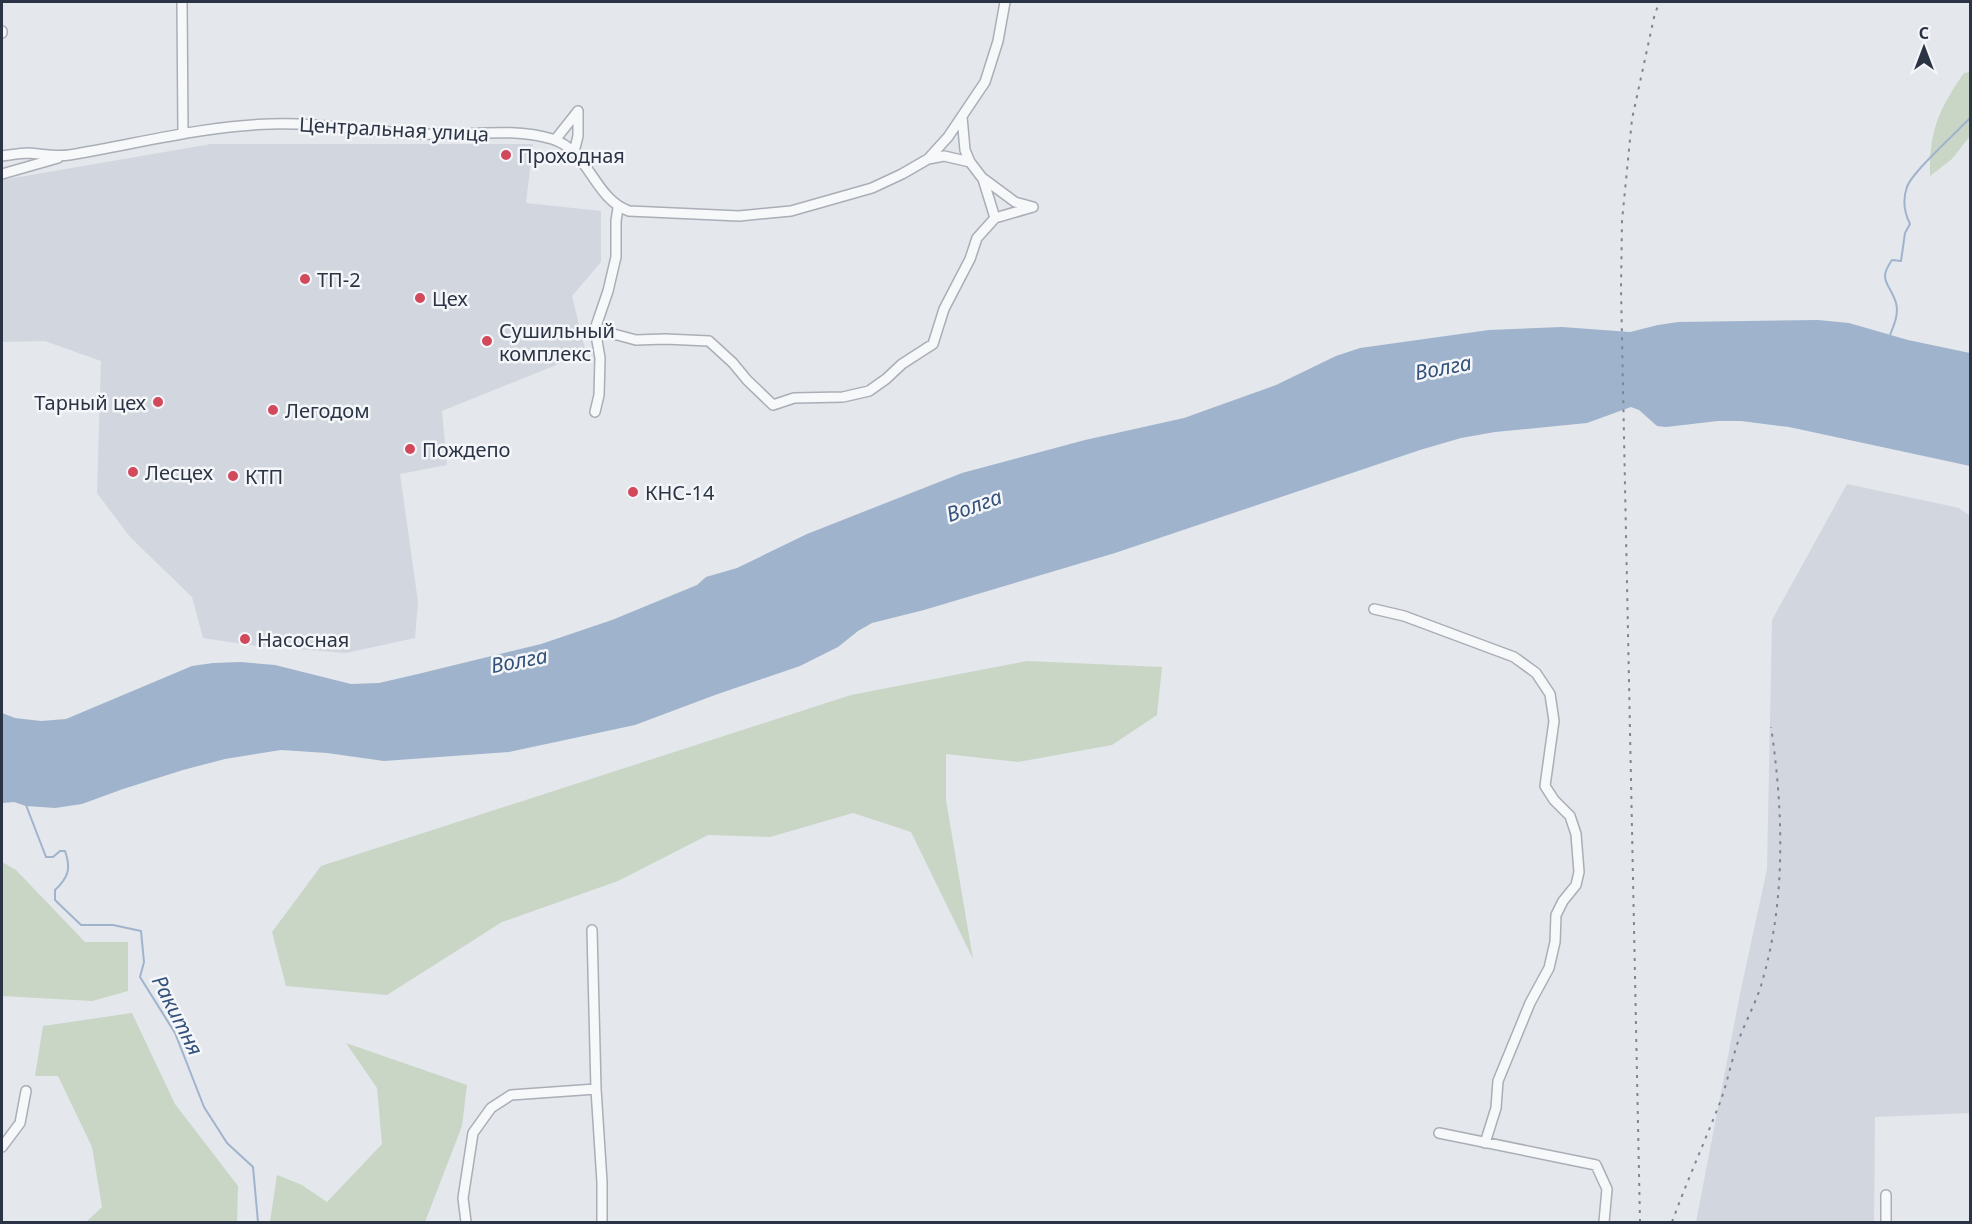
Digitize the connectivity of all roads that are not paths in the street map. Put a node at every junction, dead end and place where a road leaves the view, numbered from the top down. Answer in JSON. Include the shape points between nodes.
{"nodes":[{"id":1,"x":182,"y":2,"type":"edge"},
{"id":2,"x":1005,"y":2,"type":"edge"},
{"id":3,"x":962,"y":117,"type":"junction"},
{"id":4,"x":183,"y":133,"type":"junction"},
{"id":5,"x":555,"y":140,"type":"junction"},
{"id":6,"x":574,"y":152,"type":"junction"},
{"id":7,"x":2,"y":156,"type":"edge"},
{"id":8,"x":66,"y":156,"type":"junction"},
{"id":9,"x":928,"y":159,"type":"junction"},
{"id":10,"x":970,"y":162,"type":"junction"},
{"id":11,"x":2,"y":174,"type":"edge"},
{"id":12,"x":983,"y":179,"type":"junction"},
{"id":13,"x":618,"y":208,"type":"junction"},
{"id":14,"x":995,"y":218,"type":"junction"},
{"id":15,"x":594,"y":329,"type":"junction"},
{"id":16,"x":595,"y":412,"type":"dead end"},
{"id":17,"x":1374,"y":609,"type":"dead end"},
{"id":18,"x":592,"y":930,"type":"dead end"},
{"id":19,"x":596,"y":1089,"type":"junction"},
{"id":20,"x":26,"y":1091,"type":"dead end"},
{"id":21,"x":1439,"y":1133,"type":"dead end"},
{"id":22,"x":1485,"y":1143,"type":"junction"},
{"id":23,"x":2,"y":1147,"type":"edge"},
{"id":24,"x":1886,"y":1195,"type":"dead end"},
{"id":25,"x":466,"y":1222,"type":"edge"},
{"id":26,"x":602,"y":1222,"type":"edge"},
{"id":27,"x":1604,"y":1222,"type":"edge"},
{"id":28,"x":1886,"y":1222,"type":"edge"}],
"edges":[{"from":1,"to":4,"type":"street"},
{"from":2,"to":3,"type":"street","via":[[985,82]]},
{"from":3,"to":9,"type":"street"},
{"from":3,"to":10,"type":"street"},
{"from":4,"to":5,"type":"street","name":"Центральная улица","via":[[271,124],[424,134],[516,134]]},
{"from":4,"to":8,"type":"street","name":"Центральная улица"},
{"from":5,"to":6,"type":"street","name":"Центральная улица"},
{"from":5,"to":6,"type":"street","via":[[578,111]]},
{"from":6,"to":13,"type":"street","name":"Центральная улица"},
{"from":7,"to":8,"type":"street","name":"Центральная улица"},
{"from":8,"to":11,"type":"street"},
{"from":9,"to":10,"type":"street","via":[[944,156]]},
{"from":9,"to":13,"type":"street","via":[[872,188],[791,211],[739,216],[644,213]]},
{"from":10,"to":12,"type":"street"},
{"from":12,"to":14,"type":"street"},
{"from":12,"to":14,"type":"street","via":[[1015,202],[1034,207]]},
{"from":13,"to":15,"type":"street","via":[[616,257]]},
{"from":14,"to":15,"type":"street","via":[[977,238],[944,309],[933,344],[869,391],[843,397],[794,398],[773,405],[709,341],[636,340]]},
{"from":15,"to":16,"type":"street","via":[[600,358]]},
{"from":17,"to":22,"type":"street","via":[[1404,616],[1514,657],[1536,672],[1550,694],[1554,721],[1545,786],[1570,816],[1576,834],[1579,872],[1576,885],[1556,915],[1549,968],[1498,1081],[1496,1108]]},
{"from":18,"to":19,"type":"street"},
{"from":19,"to":25,"type":"street","via":[[512,1095],[491,1108],[473,1133],[463,1198]]},
{"from":19,"to":26,"type":"street"},
{"from":20,"to":23,"type":"street","via":[[20,1122]]},
{"from":21,"to":22,"type":"street"},
{"from":22,"to":27,"type":"street","via":[[1596,1165],[1607,1189]]},
{"from":24,"to":28,"type":"street"}]}
